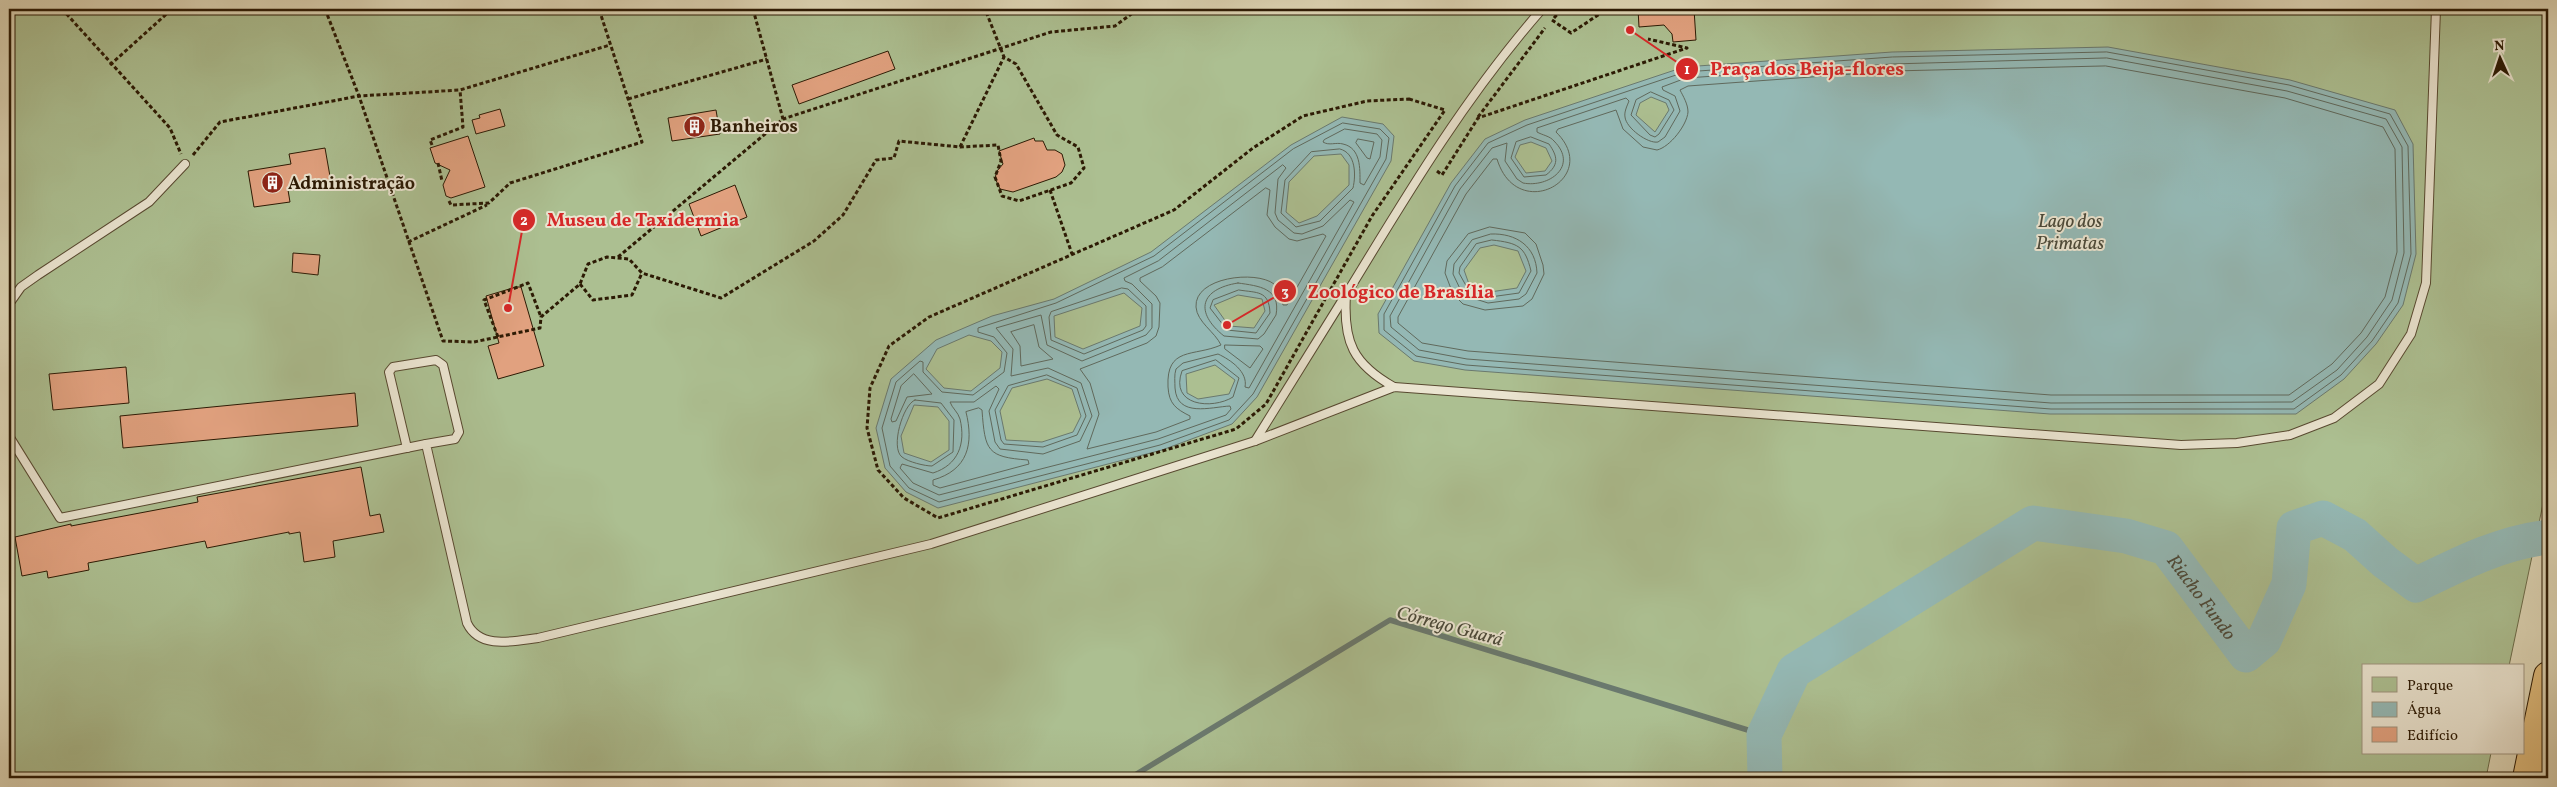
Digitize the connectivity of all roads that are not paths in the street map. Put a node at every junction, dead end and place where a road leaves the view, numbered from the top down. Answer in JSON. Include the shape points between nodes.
{"nodes":[{"id":1,"x":1542,"y":9,"type":"edge"},
{"id":2,"x":2436,"y":9,"type":"edge"},
{"id":3,"x":186,"y":164,"type":"road end"},
{"id":4,"x":1346,"y":295,"type":"junction"},
{"id":5,"x":9,"y":304,"type":"edge"},
{"id":6,"x":1394,"y":387,"type":"junction"},
{"id":7,"x":9,"y":436,"type":"edge"},
{"id":8,"x":1255,"y":441,"type":"junction"},
{"id":9,"x":426,"y":444,"type":"junction"},
{"id":10,"x":407,"y":448,"type":"junction"},
{"id":11,"x":2548,"y":676,"type":"edge"},
{"id":12,"x":2548,"y":774,"type":"edge"},
{"id":13,"x":2527,"y":778,"type":"edge"},
{"id":14,"x":2547,"y":778,"type":"edge"}],
"edges":[{"from":1,"to":4,"type":"lane","via":[[1505,50],[1468,101],[1426,163]]},
{"from":2,"to":6,"type":"lane","via":[[2426,283],[2411,334],[2379,384],[2334,418],[2290,435],[2237,443],[2181,445]]},
{"from":3,"to":5,"type":"lane","via":[[149,202],[21,287]]},
{"from":4,"to":6,"type":"lane","via":[[1345,311],[1358,360],[1372,374]]},
{"from":4,"to":8,"type":"lane"},
{"from":6,"to":8,"type":"lane"},
{"from":7,"to":10,"type":"lane","via":[[60,518]]},
{"from":8,"to":9,"type":"lane","via":[[922,546],[547,636],[504,642],[477,636],[468,623]]},
{"from":9,"to":10,"type":"lane"},
{"from":9,"to":10,"type":"lane","via":[[455,439],[459,432],[444,365],[436,360],[393,367],[389,372]]},
{"from":11,"to":13,"type":"highway"},
{"from":12,"to":14,"type":"lane"}]}
